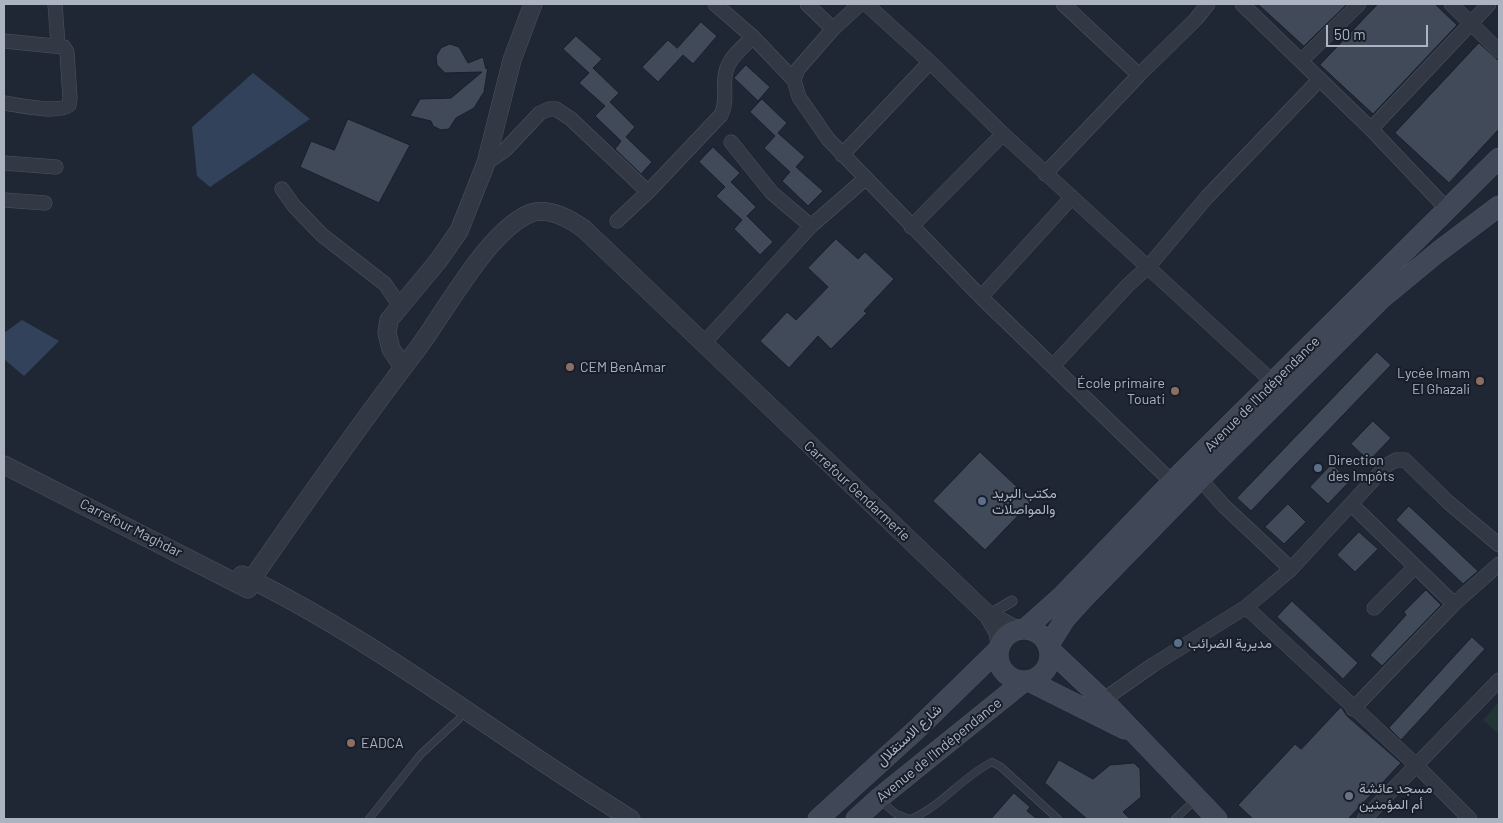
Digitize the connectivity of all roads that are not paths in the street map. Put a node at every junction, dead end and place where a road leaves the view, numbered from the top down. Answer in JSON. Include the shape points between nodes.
{"nodes":[{"id":1,"x":55,"y":4,"type":"edge"},
{"id":2,"x":534,"y":4,"type":"edge"},
{"id":3,"x":716,"y":4,"type":"edge"},
{"id":4,"x":807,"y":4,"type":"edge"},
{"id":5,"x":860,"y":4,"type":"edge"},
{"id":6,"x":866,"y":4,"type":"edge"},
{"id":7,"x":1063,"y":4,"type":"edge"},
{"id":8,"x":1208,"y":4,"type":"edge"},
{"id":9,"x":1242,"y":4,"type":"edge"},
{"id":10,"x":1359,"y":4,"type":"edge"},
{"id":11,"x":1451,"y":4,"type":"edge"},
{"id":12,"x":1489,"y":4,"type":"edge"},
{"id":13,"x":1470,"y":23,"type":"junction"},
{"id":14,"x":833,"y":29,"type":"junction"},
{"id":15,"x":753,"y":38,"type":"junction"},
{"id":16,"x":4,"y":41,"type":"edge"},
{"id":17,"x":58,"y":45,"type":"junction"},
{"id":18,"x":1499,"y":51,"type":"edge"},
{"id":19,"x":1302,"y":60,"type":"junction"},
{"id":20,"x":930,"y":62,"type":"junction"},
{"id":21,"x":1139,"y":75,"type":"junction"},
{"id":22,"x":1320,"y":79,"type":"junction"},
{"id":23,"x":794,"y":80,"type":"junction"},
{"id":24,"x":4,"y":103,"type":"edge"},
{"id":25,"x":1371,"y":129,"type":"junction"},
{"id":26,"x":1003,"y":134,"type":"junction"},
{"id":27,"x":731,"y":142,"type":"dead end"},
{"id":28,"x":842,"y":155,"type":"junction"},
{"id":29,"x":1499,"y":158,"type":"edge"},
{"id":30,"x":4,"y":163,"type":"edge"},
{"id":31,"x":486,"y":163,"type":"junction"},
{"id":32,"x":56,"y":167,"type":"dead end"},
{"id":33,"x":1045,"y":174,"type":"junction"},
{"id":34,"x":866,"y":178,"type":"junction"},
{"id":35,"x":282,"y":189,"type":"dead end"},
{"id":36,"x":648,"y":192,"type":"junction"},
{"id":37,"x":1072,"y":197,"type":"junction"},
{"id":38,"x":4,"y":200,"type":"edge"},
{"id":39,"x":45,"y":203,"type":"dead end"},
{"id":40,"x":1499,"y":206,"type":"edge"},
{"id":41,"x":1446,"y":208,"type":"junction"},
{"id":42,"x":617,"y":221,"type":"dead end"},
{"id":43,"x":811,"y":226,"type":"junction"},
{"id":44,"x":911,"y":227,"type":"junction"},
{"id":45,"x":1149,"y":266,"type":"junction"},
{"id":46,"x":981,"y":297,"type":"junction"},
{"id":47,"x":400,"y":306,"type":"junction"},
{"id":48,"x":703,"y":344,"type":"junction"},
{"id":49,"x":1053,"y":366,"type":"junction"},
{"id":50,"x":403,"y":367,"type":"junction"},
{"id":51,"x":1274,"y":383,"type":"junction"},
{"id":52,"x":4,"y":454,"type":"edge"},
{"id":53,"x":4,"y":465,"type":"edge"},
{"id":54,"x":1200,"y":479,"type":"junction"},
{"id":55,"x":1172,"y":482,"type":"junction"},
{"id":56,"x":1351,"y":504,"type":"junction"},
{"id":57,"x":1499,"y":545,"type":"edge"},
{"id":58,"x":1499,"y":564,"type":"edge"},
{"id":59,"x":1415,"y":567,"type":"junction"},
{"id":60,"x":1290,"y":569,"type":"junction"},
{"id":61,"x":250,"y":584,"type":"junction"},
{"id":62,"x":1012,"y":601,"type":"dead end"},
{"id":63,"x":1454,"y":604,"type":"junction"},
{"id":64,"x":1246,"y":607,"type":"junction"},
{"id":65,"x":1374,"y":608,"type":"dead end"},
{"id":66,"x":988,"y":615,"type":"junction"},
{"id":67,"x":1021,"y":630,"type":"junction"},
{"id":68,"x":999,"y":647,"type":"junction"},
{"id":69,"x":1049,"y":648,"type":"junction"},
{"id":70,"x":1499,"y":680,"type":"edge"},
{"id":71,"x":1026,"y":682,"type":"junction"},
{"id":72,"x":1103,"y":700,"type":"junction"},
{"id":73,"x":1353,"y":709,"type":"junction"},
{"id":74,"x":459,"y":719,"type":"junction"},
{"id":75,"x":1133,"y":734,"type":"junction"},
{"id":76,"x":1416,"y":765,"type":"junction"},
{"id":77,"x":878,"y":798,"type":"junction"},
{"id":78,"x":1196,"y":798,"type":"junction"},
{"id":79,"x":369,"y":819,"type":"edge"},
{"id":80,"x":610,"y":819,"type":"edge"},
{"id":81,"x":631,"y":819,"type":"edge"},
{"id":82,"x":818,"y":819,"type":"edge"},
{"id":83,"x":856,"y":819,"type":"edge"},
{"id":84,"x":910,"y":819,"type":"edge"},
{"id":85,"x":1058,"y":819,"type":"edge"},
{"id":86,"x":1175,"y":819,"type":"edge"},
{"id":87,"x":1217,"y":819,"type":"edge"},
{"id":88,"x":1364,"y":819,"type":"edge"},
{"id":89,"x":1470,"y":819,"type":"edge"}],
"edges":[{"from":1,"to":17,"type":"street"},
{"from":2,"to":31,"type":"street","via":[[498,105]]},
{"from":3,"to":15,"type":"street"},
{"from":4,"to":14,"type":"street"},
{"from":5,"to":14,"type":"street"},
{"from":6,"to":20,"type":"street"},
{"from":7,"to":21,"type":"street"},
{"from":8,"to":21,"type":"street"},
{"from":9,"to":19,"type":"street"},
{"from":10,"to":19,"type":"street"},
{"from":11,"to":13,"type":"street"},
{"from":12,"to":13,"type":"street"},
{"from":13,"to":18,"type":"street"},
{"from":13,"to":25,"type":"street"},
{"from":14,"to":23,"type":"street","via":[[798,69]]},
{"from":15,"to":23,"type":"street"},
{"from":15,"to":36,"type":"street","via":[[727,68],[725,106],[721,115]]},
{"from":16,"to":17,"type":"street"},
{"from":17,"to":24,"type":"street","via":[[64,46],[67,52],[69,105],[65,109],[56,109]]},
{"from":19,"to":22,"type":"street"},
{"from":20,"to":26,"type":"street"},
{"from":20,"to":28,"type":"street"},
{"from":21,"to":33,"type":"street"},
{"from":22,"to":25,"type":"street"},
{"from":22,"to":45,"type":"street","via":[[1208,197]]},
{"from":23,"to":28,"type":"street","via":[[799,97]]},
{"from":25,"to":41,"type":"street"},
{"from":26,"to":33,"type":"street"},
{"from":26,"to":44,"type":"street"},
{"from":27,"to":43,"type":"street","via":[[772,193]]},
{"from":28,"to":34,"type":"street"},
{"from":29,"to":41,"type":"main road","name":"Avenue de l'Indépendance"},
{"from":30,"to":32,"type":"street"},
{"from":31,"to":36,"type":"street","via":[[505,150],[540,113],[556,109],[571,119]]},
{"from":31,"to":47,"type":"street","via":[[458,231],[438,262]]},
{"from":33,"to":37,"type":"street"},
{"from":34,"to":43,"type":"street"},
{"from":34,"to":44,"type":"street"},
{"from":35,"to":47,"type":"street","via":[[322,236],[385,284]]},
{"from":36,"to":42,"type":"street"},
{"from":37,"to":45,"type":"street"},
{"from":37,"to":46,"type":"street"},
{"from":38,"to":39,"type":"street"},
{"from":40,"to":54,"type":"main road","name":"Avenue de l'Indépendance","via":[[1381,299]]},
{"from":41,"to":51,"type":"main road","name":"Avenue de l'Indépendance"},
{"from":43,"to":48,"type":"street"},
{"from":44,"to":46,"type":"street"},
{"from":45,"to":49,"type":"street"},
{"from":45,"to":51,"type":"street"},
{"from":46,"to":49,"type":"street"},
{"from":47,"to":50,"type":"street","via":[[389,320],[388,333],[391,349]]},
{"from":48,"to":50,"type":"street","name":"Carrefour Gendarmerie","via":[[584,229],[567,218],[545,212],[532,213],[498,238]]},
{"from":48,"to":66,"type":"street","name":"Carrefour Gendarmerie"},
{"from":49,"to":55,"type":"street"},
{"from":50,"to":61,"type":"street","name":"Carrefour Gendarmerie"},
{"from":51,"to":55,"type":"main road","name":"Avenue de l'Indépendance"},
{"from":52,"to":61,"type":"street"},
{"from":53,"to":61,"type":"street","name":"Carrefour Maghdar"},
{"from":54,"to":60,"type":"street"},
{"from":54,"to":69,"type":"main road","name":"Avenue de l'Indépendance","via":[[1065,619]]},
{"from":55,"to":67,"type":"main road","name":"Avenue de l'Indépendance","via":[[1062,596]]},
{"from":56,"to":57,"type":"street","via":[[1387,465],[1405,460]]},
{"from":56,"to":59,"type":"street"},
{"from":56,"to":60,"type":"street"},
{"from":58,"to":63,"type":"street"},
{"from":59,"to":63,"type":"street"},
{"from":59,"to":65,"type":"street"},
{"from":60,"to":64,"type":"street"},
{"from":61,"to":74,"type":"street"},
{"from":61,"to":81,"type":"street","via":[[314,612]]},
{"from":62,"to":66,"type":"street"},
{"from":63,"to":73,"type":"street"},
{"from":64,"to":72,"type":"street"},
{"from":64,"to":73,"type":"street"},
{"from":66,"to":67,"type":"street","name":"Carrefour Gendarmerie"},
{"from":66,"to":68,"type":"street","via":[[998,632]]},
{"from":67,"to":68,"type":"main road","via":[[1004,638]]},
{"from":67,"to":69,"type":"main road","name":"Carrefour Gendarmerie","via":[[1039,634]]},
{"from":68,"to":71,"type":"main road","via":[[998,657],[1003,672]]},
{"from":68,"to":82,"type":"main road","name":"شارع الاستقلال","via":[[917,729]]},
{"from":69,"to":71,"type":"main road","via":[[1048,666],[1044,673]]},
{"from":69,"to":72,"type":"main road","name":"Carrefour Gendarmerie"},
{"from":70,"to":76,"type":"street"},
{"from":71,"to":75,"type":"main road"},
{"from":71,"to":77,"type":"main road","name":"Avenue de l'Indépendance"},
{"from":72,"to":75,"type":"main road","name":"Carrefour Gendarmerie"},
{"from":73,"to":76,"type":"street"},
{"from":74,"to":79,"type":"lane","via":[[421,754]]},
{"from":74,"to":80,"type":"street"},
{"from":75,"to":78,"type":"main road","name":"Carrefour Gendarmerie"},
{"from":76,"to":88,"type":"street"},
{"from":76,"to":89,"type":"street"},
{"from":77,"to":83,"type":"main road","name":"Avenue de l'Indépendance"},
{"from":77,"to":84,"type":"lane","via":[[896,814]]},
{"from":78,"to":86,"type":"lane"},
{"from":78,"to":87,"type":"main road","name":"Carrefour Gendarmerie"},
{"from":84,"to":85,"type":"lane","via":[[939,803],[992,762]]}]}
